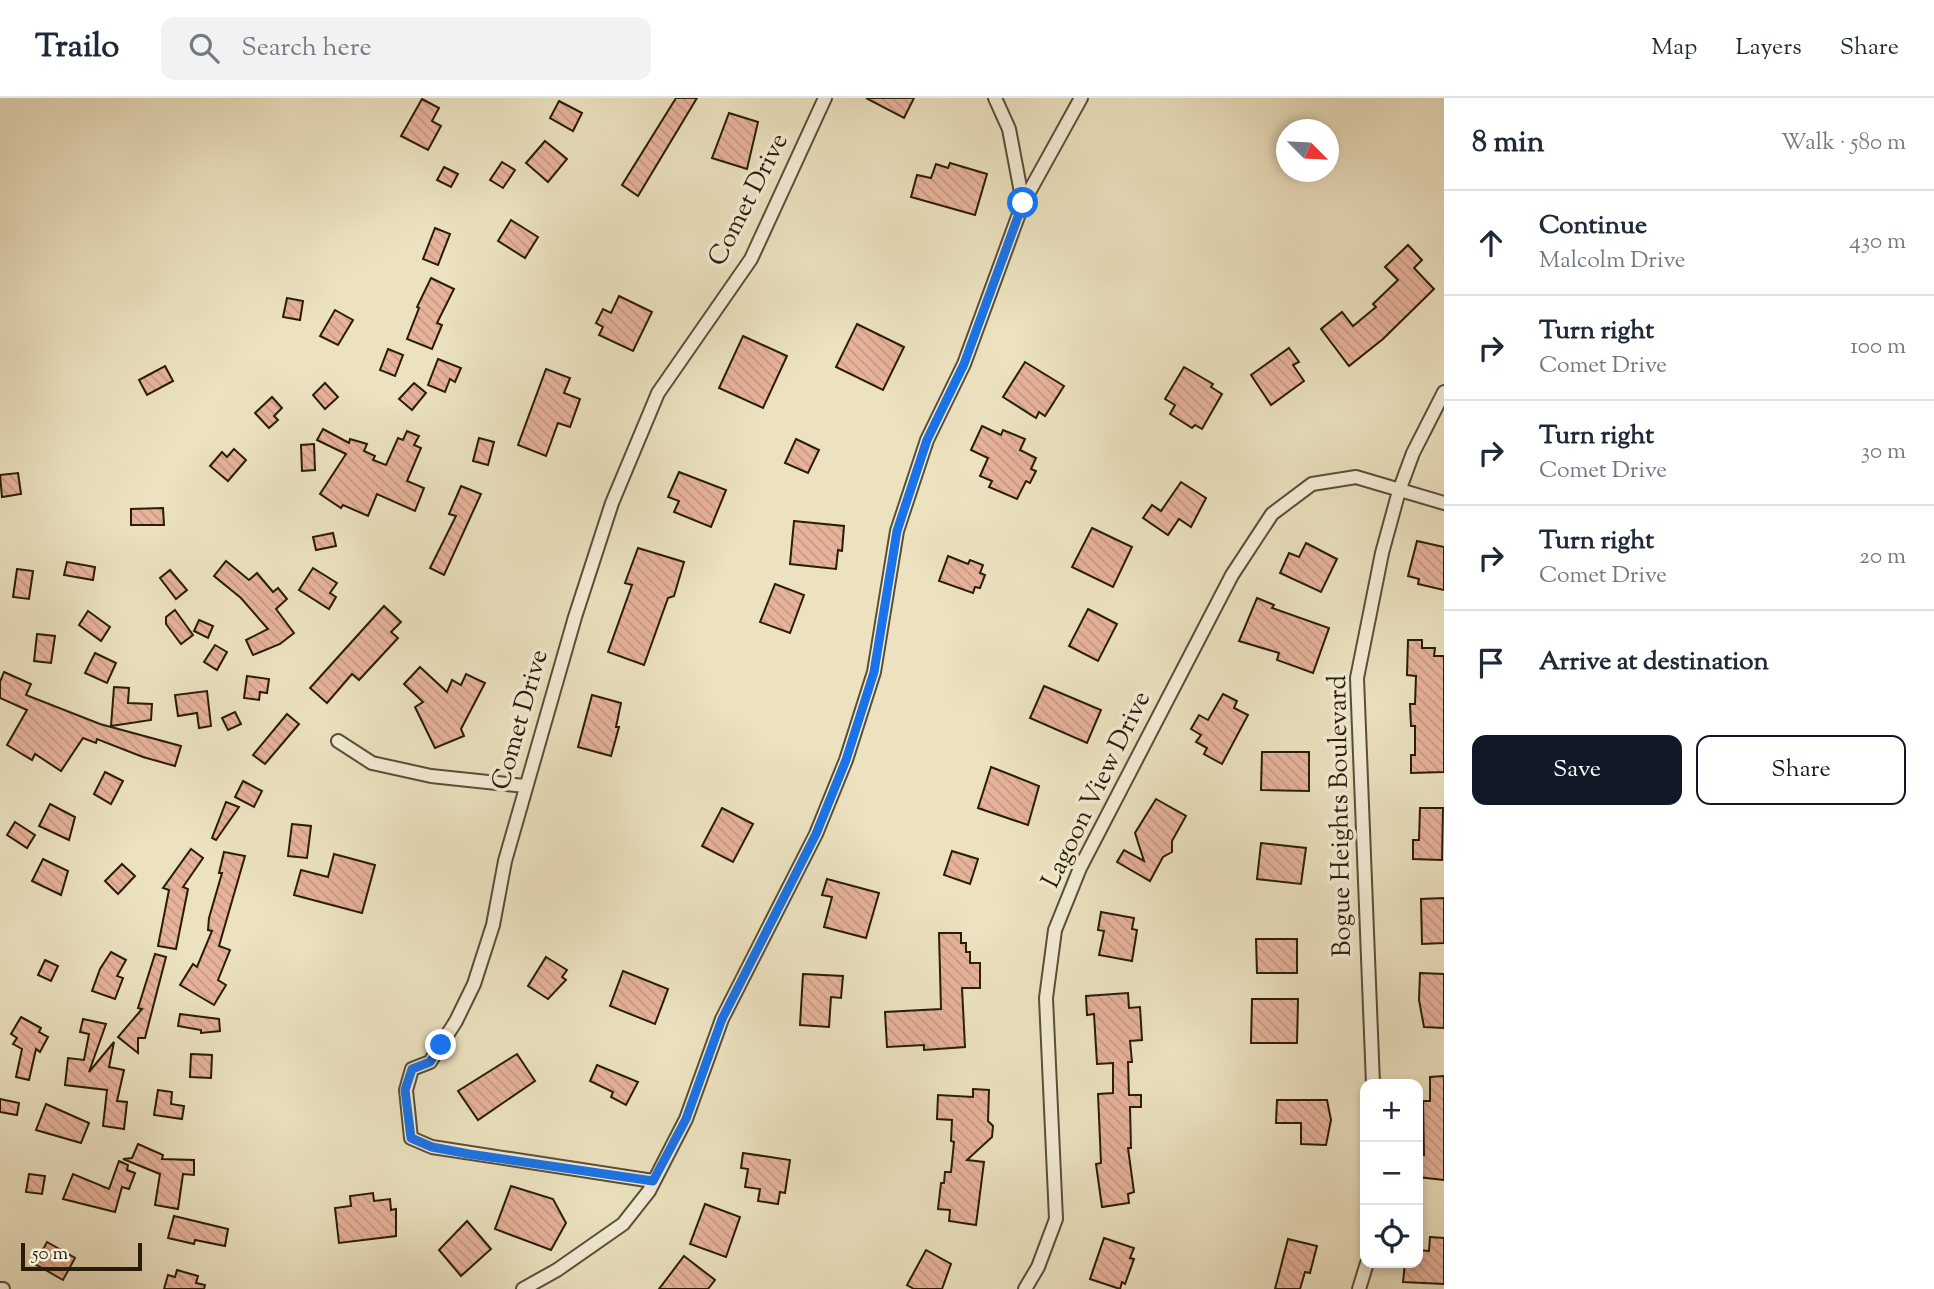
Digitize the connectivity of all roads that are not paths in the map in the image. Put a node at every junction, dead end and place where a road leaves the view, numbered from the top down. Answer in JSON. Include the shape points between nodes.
{"nodes":[{"id":1,"x":825,"y":98,"type":"edge"},
{"id":2,"x":995,"y":98,"type":"edge"},
{"id":3,"x":1081,"y":98,"type":"edge"},
{"id":4,"x":1023,"y":203,"type":"junction"},
{"id":5,"x":1444,"y":392,"type":"edge"},
{"id":6,"x":1399,"y":491,"type":"junction"},
{"id":7,"x":1444,"y":503,"type":"edge"},
{"id":8,"x":338,"y":741,"type":"dead end"},
{"id":9,"x":526,"y":786,"type":"junction"},
{"id":10,"x":1373,"y":1079,"type":"edge"},
{"id":11,"x":653,"y":1181,"type":"junction"},
{"id":12,"x":1365,"y":1268,"type":"edge"},
{"id":13,"x":523,"y":1289,"type":"edge"},
{"id":14,"x":1025,"y":1289,"type":"edge"},
{"id":15,"x":1359,"y":1289,"type":"edge"}],
"edges":[{"from":1,"to":9,"type":"street","name":"Comet Drive","via":[[751,259],[658,393],[612,503]]},
{"from":2,"to":4,"type":"street","via":[[1009,129]]},
{"from":3,"to":4,"type":"street"},
{"from":4,"to":11,"type":"street","via":[[964,364],[927,440],[897,531],[874,672],[846,760],[816,834],[722,1019],[686,1119]]},
{"from":5,"to":6,"type":"street","name":"Bogue Heights Boulevard"},
{"from":6,"to":7,"type":"street","name":"Lagoon View Drive"},
{"from":6,"to":10,"type":"street","name":"Bogue Heights Boulevard","via":[[1357,678]]},
{"from":6,"to":14,"type":"street","name":"Lagoon View Drive","via":[[1356,477],[1312,484],[1272,514],[1232,575],[1080,868],[1055,930],[1046,998],[1056,1219]]},
{"from":8,"to":9,"type":"street","via":[[373,763],[431,776]]},
{"from":9,"to":11,"type":"street","name":"Comet Drive","via":[[474,984],[430,1062],[412,1069],[405,1090],[411,1138],[469,1154]]},
{"from":11,"to":13,"type":"street","via":[[623,1224]]},
{"from":12,"to":15,"type":"street"}]}
